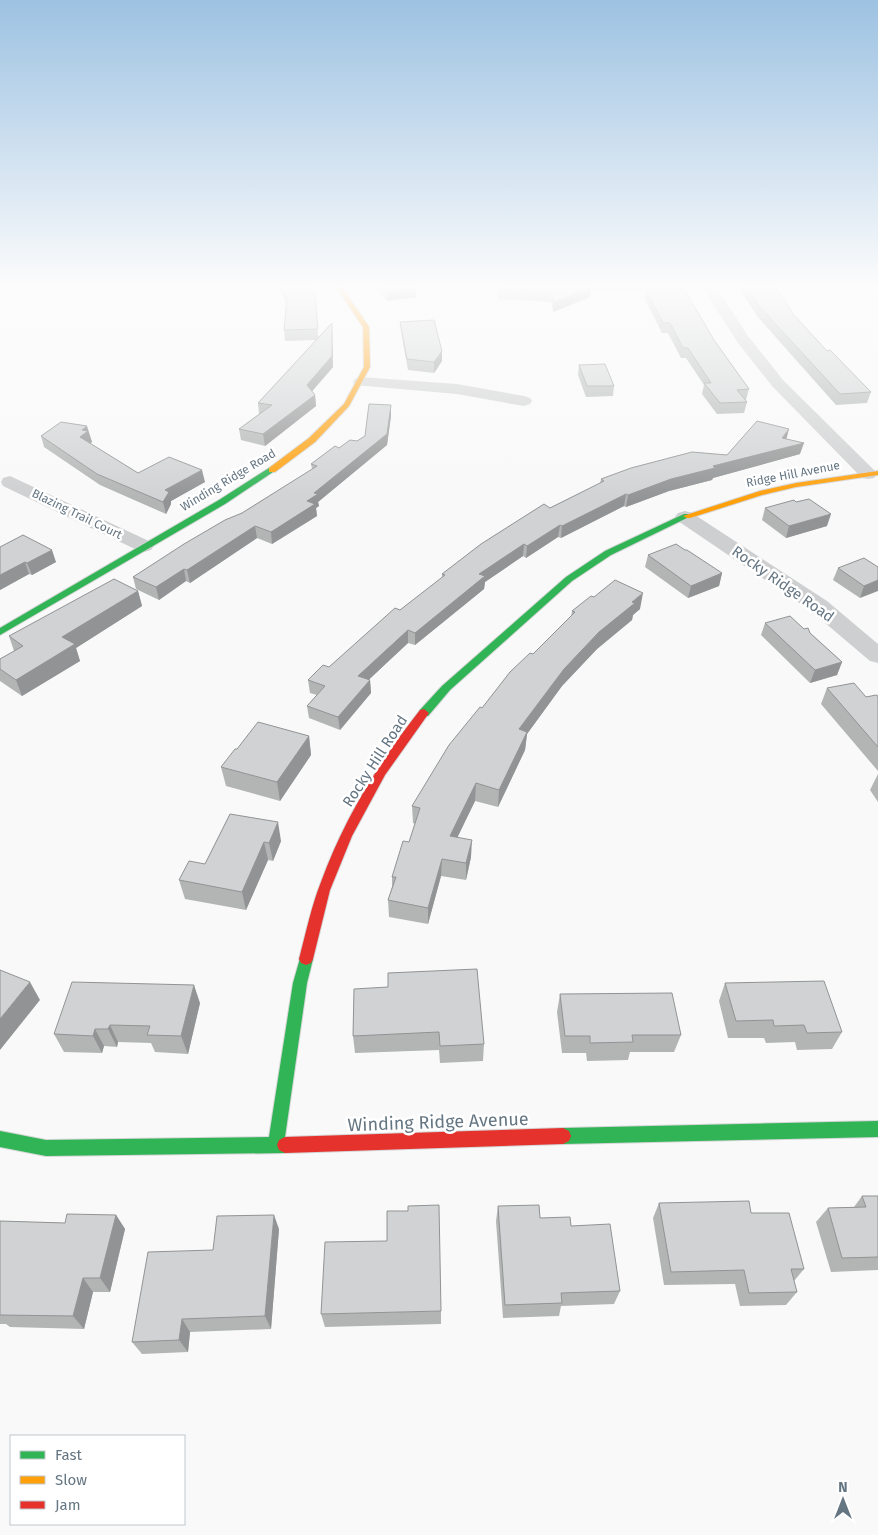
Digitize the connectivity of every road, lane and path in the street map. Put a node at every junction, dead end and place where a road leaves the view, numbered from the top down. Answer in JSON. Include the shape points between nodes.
{"nodes":[{"id":1,"x":368,"y":359,"type":"edge"},
{"id":2,"x":758,"y":359,"type":"edge"},
{"id":3,"x":361,"y":382,"type":"junction"},
{"id":4,"x":524,"y":401,"type":"dead end"},
{"id":5,"x":873,"y":474,"type":"edge"},
{"id":6,"x":10,"y":482,"type":"dead end"},
{"id":7,"x":685,"y":517,"type":"junction"},
{"id":8,"x":144,"y":546,"type":"junction"},
{"id":9,"x":0,"y":632,"type":"edge"},
{"id":10,"x":878,"y":656,"type":"edge"},
{"id":11,"x":878,"y":1129,"type":"edge"},
{"id":12,"x":0,"y":1139,"type":"edge"},
{"id":13,"x":276,"y":1145,"type":"junction"}],
"edges":[{"from":1,"to":3,"type":"street","name":"Winding Ridge Road"},
{"from":2,"to":5,"type":"street","via":[[808,416]]},
{"from":3,"to":4,"type":"street","via":[[457,390]]},
{"from":3,"to":8,"type":"street","name":"Winding Ridge Road","via":[[341,413],[301,451],[260,480]]},
{"from":5,"to":7,"type":"street","name":"Ridge Hill Avenue","via":[[760,493]]},
{"from":6,"to":8,"type":"street","name":"Blazing Trail Court"},
{"from":7,"to":10,"type":"street","name":"Rocky Ridge Road","via":[[819,606]]},
{"from":7,"to":13,"type":"street","name":"Rocky Hill Road","via":[[608,553],[569,579],[446,688],[404,737],[358,811],[328,882],[300,983]]},
{"from":8,"to":9,"type":"street","name":"Winding Ridge Road"},
{"from":11,"to":13,"type":"street","name":"Winding Ridge Avenue"},
{"from":12,"to":13,"type":"street","name":"Winding Ridge Avenue","via":[[46,1148]]}]}
